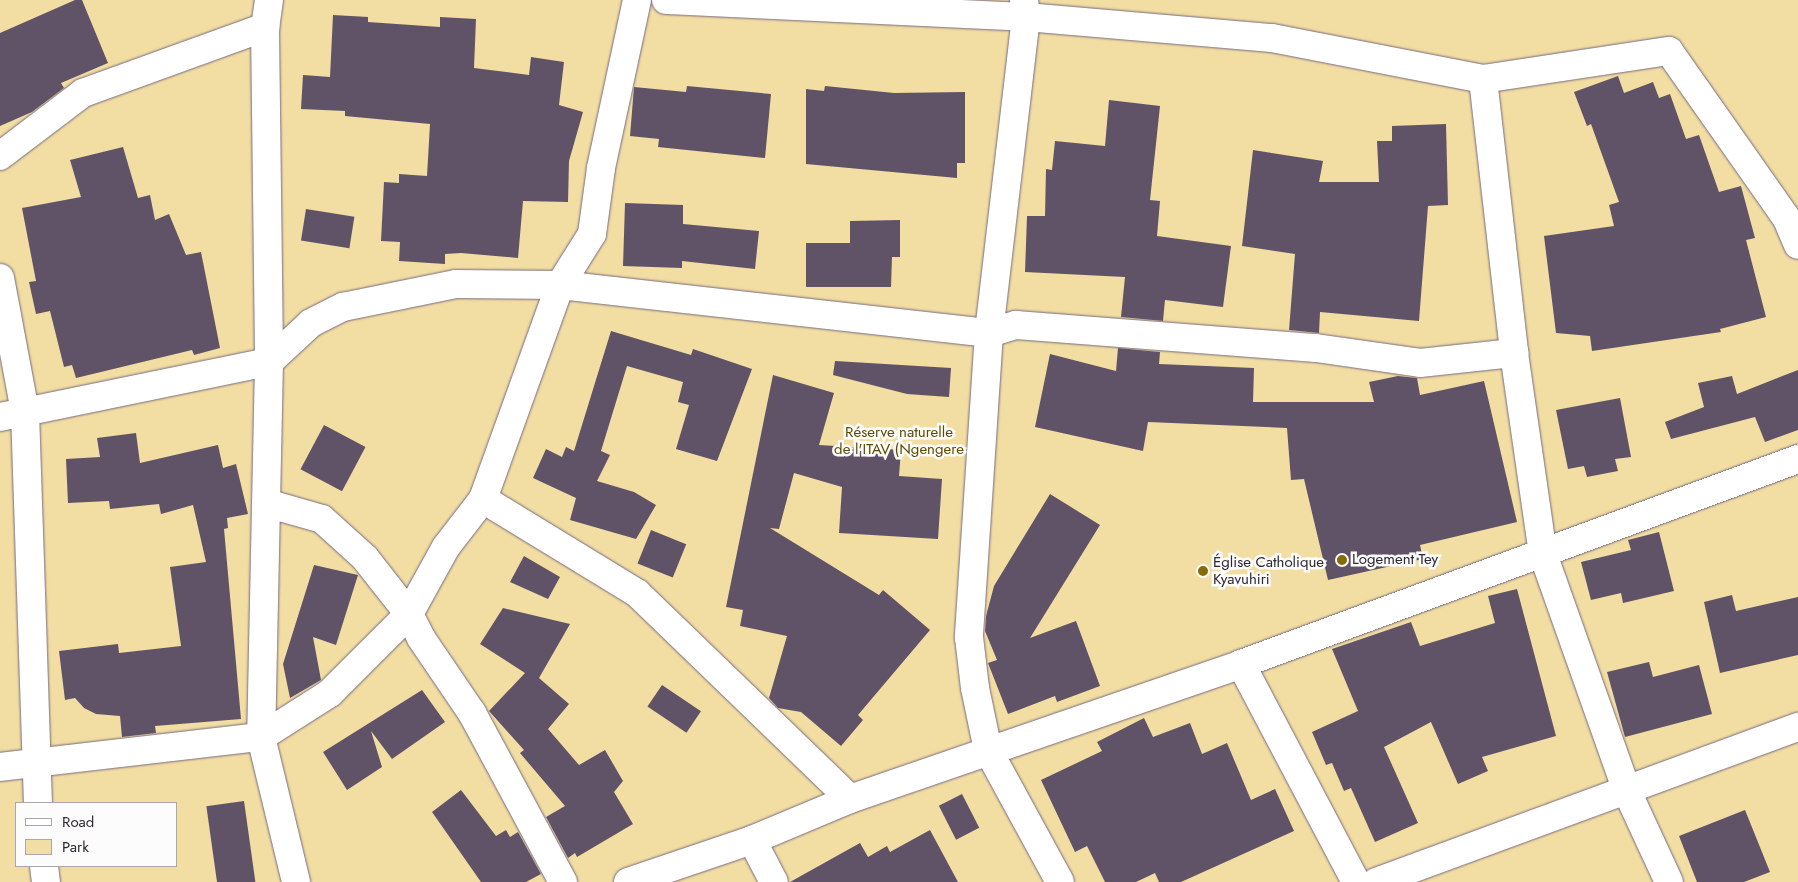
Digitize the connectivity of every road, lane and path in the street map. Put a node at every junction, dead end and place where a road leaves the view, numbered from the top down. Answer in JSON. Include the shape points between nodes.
{"nodes":[{"id":1,"x":269,"y":0,"type":"edge"},
{"id":2,"x":636,"y":0,"type":"edge"},
{"id":3,"x":666,"y":0,"type":"edge"},
{"id":4,"x":1025,"y":9,"type":"edge"},
{"id":5,"x":264,"y":27,"type":"junction"},
{"id":6,"x":1483,"y":79,"type":"junction"},
{"id":7,"x":0,"y":156,"type":"edge"},
{"id":8,"x":1798,"y":245,"type":"edge"},
{"id":9,"x":0,"y":278,"type":"edge"},
{"id":10,"x":560,"y":285,"type":"junction"},
{"id":11,"x":989,"y":333,"type":"junction"},
{"id":12,"x":1514,"y":353,"type":"junction"},
{"id":13,"x":269,"y":362,"type":"junction"},
{"id":14,"x":13,"y":414,"type":"edge"},
{"id":15,"x":1798,"y":459,"type":"edge"},
{"id":16,"x":483,"y":499,"type":"junction"},
{"id":17,"x":266,"y":503,"type":"junction"},
{"id":18,"x":1542,"y":554,"type":"junction"},
{"id":19,"x":409,"y":614,"type":"junction"},
{"id":20,"x":1241,"y":664,"type":"junction"},
{"id":21,"x":1798,"y":728,"type":"edge"},
{"id":22,"x":261,"y":737,"type":"junction"},
{"id":23,"x":988,"y":750,"type":"junction"},
{"id":24,"x":35,"y":765,"type":"junction"},
{"id":25,"x":0,"y":767,"type":"edge"},
{"id":26,"x":1626,"y":789,"type":"junction"},
{"id":27,"x":850,"y":799,"type":"junction"},
{"id":28,"x":38,"y":802,"type":"edge"},
{"id":29,"x":752,"y":840,"type":"junction"},
{"id":30,"x":44,"y":867,"type":"edge"},
{"id":31,"x":46,"y":882,"type":"edge"},
{"id":32,"x":296,"y":882,"type":"edge"},
{"id":33,"x":563,"y":882,"type":"edge"},
{"id":34,"x":628,"y":882,"type":"edge"},
{"id":35,"x":774,"y":882,"type":"edge"},
{"id":36,"x":1060,"y":882,"type":"edge"},
{"id":37,"x":1356,"y":882,"type":"edge"},
{"id":38,"x":1376,"y":882,"type":"edge"},
{"id":39,"x":1669,"y":882,"type":"edge"}],
"edges":[{"from":1,"to":5,"type":"street"},
{"from":2,"to":10,"type":"street","via":[[601,168],[592,234]]},
{"from":3,"to":4,"type":"street"},
{"from":4,"to":6,"type":"street","via":[[1272,38]]},
{"from":4,"to":11,"type":"street"},
{"from":5,"to":7,"type":"street","via":[[83,93]]},
{"from":5,"to":13,"type":"street"},
{"from":6,"to":8,"type":"street","via":[[1669,51],[1787,218]]},
{"from":6,"to":12,"type":"street"},
{"from":9,"to":14,"type":"street"},
{"from":10,"to":11,"type":"street"},
{"from":10,"to":13,"type":"street","via":[[456,284],[343,307],[311,323]]},
{"from":10,"to":16,"type":"street"},
{"from":11,"to":12,"type":"street","via":[[1016,325],[1036,326],[1316,348],[1420,363]]},
{"from":11,"to":23,"type":"street","via":[[969,637],[975,688]]},
{"from":12,"to":18,"type":"street"},
{"from":13,"to":14,"type":"street"},
{"from":13,"to":17,"type":"street"},
{"from":14,"to":24,"type":"street"},
{"from":15,"to":18,"type":"street"},
{"from":16,"to":19,"type":"street","via":[[446,547]]},
{"from":16,"to":27,"type":"street","via":[[636,593]]},
{"from":17,"to":19,"type":"street","via":[[322,519],[365,558]]},
{"from":17,"to":22,"type":"street"},
{"from":18,"to":20,"type":"street"},
{"from":18,"to":26,"type":"street"},
{"from":19,"to":22,"type":"street","via":[[330,693]]},
{"from":19,"to":33,"type":"street","via":[[421,638],[472,713]]},
{"from":20,"to":23,"type":"street"},
{"from":20,"to":37,"type":"street"},
{"from":21,"to":26,"type":"street"},
{"from":22,"to":24,"type":"street"},
{"from":22,"to":32,"type":"street"},
{"from":23,"to":27,"type":"street"},
{"from":23,"to":36,"type":"street"},
{"from":24,"to":25,"type":"street"},
{"from":24,"to":28,"type":"street"},
{"from":26,"to":38,"type":"street"},
{"from":26,"to":39,"type":"street"},
{"from":27,"to":29,"type":"street"},
{"from":29,"to":34,"type":"street"},
{"from":29,"to":35,"type":"street"},
{"from":30,"to":31,"type":"street"}]}
